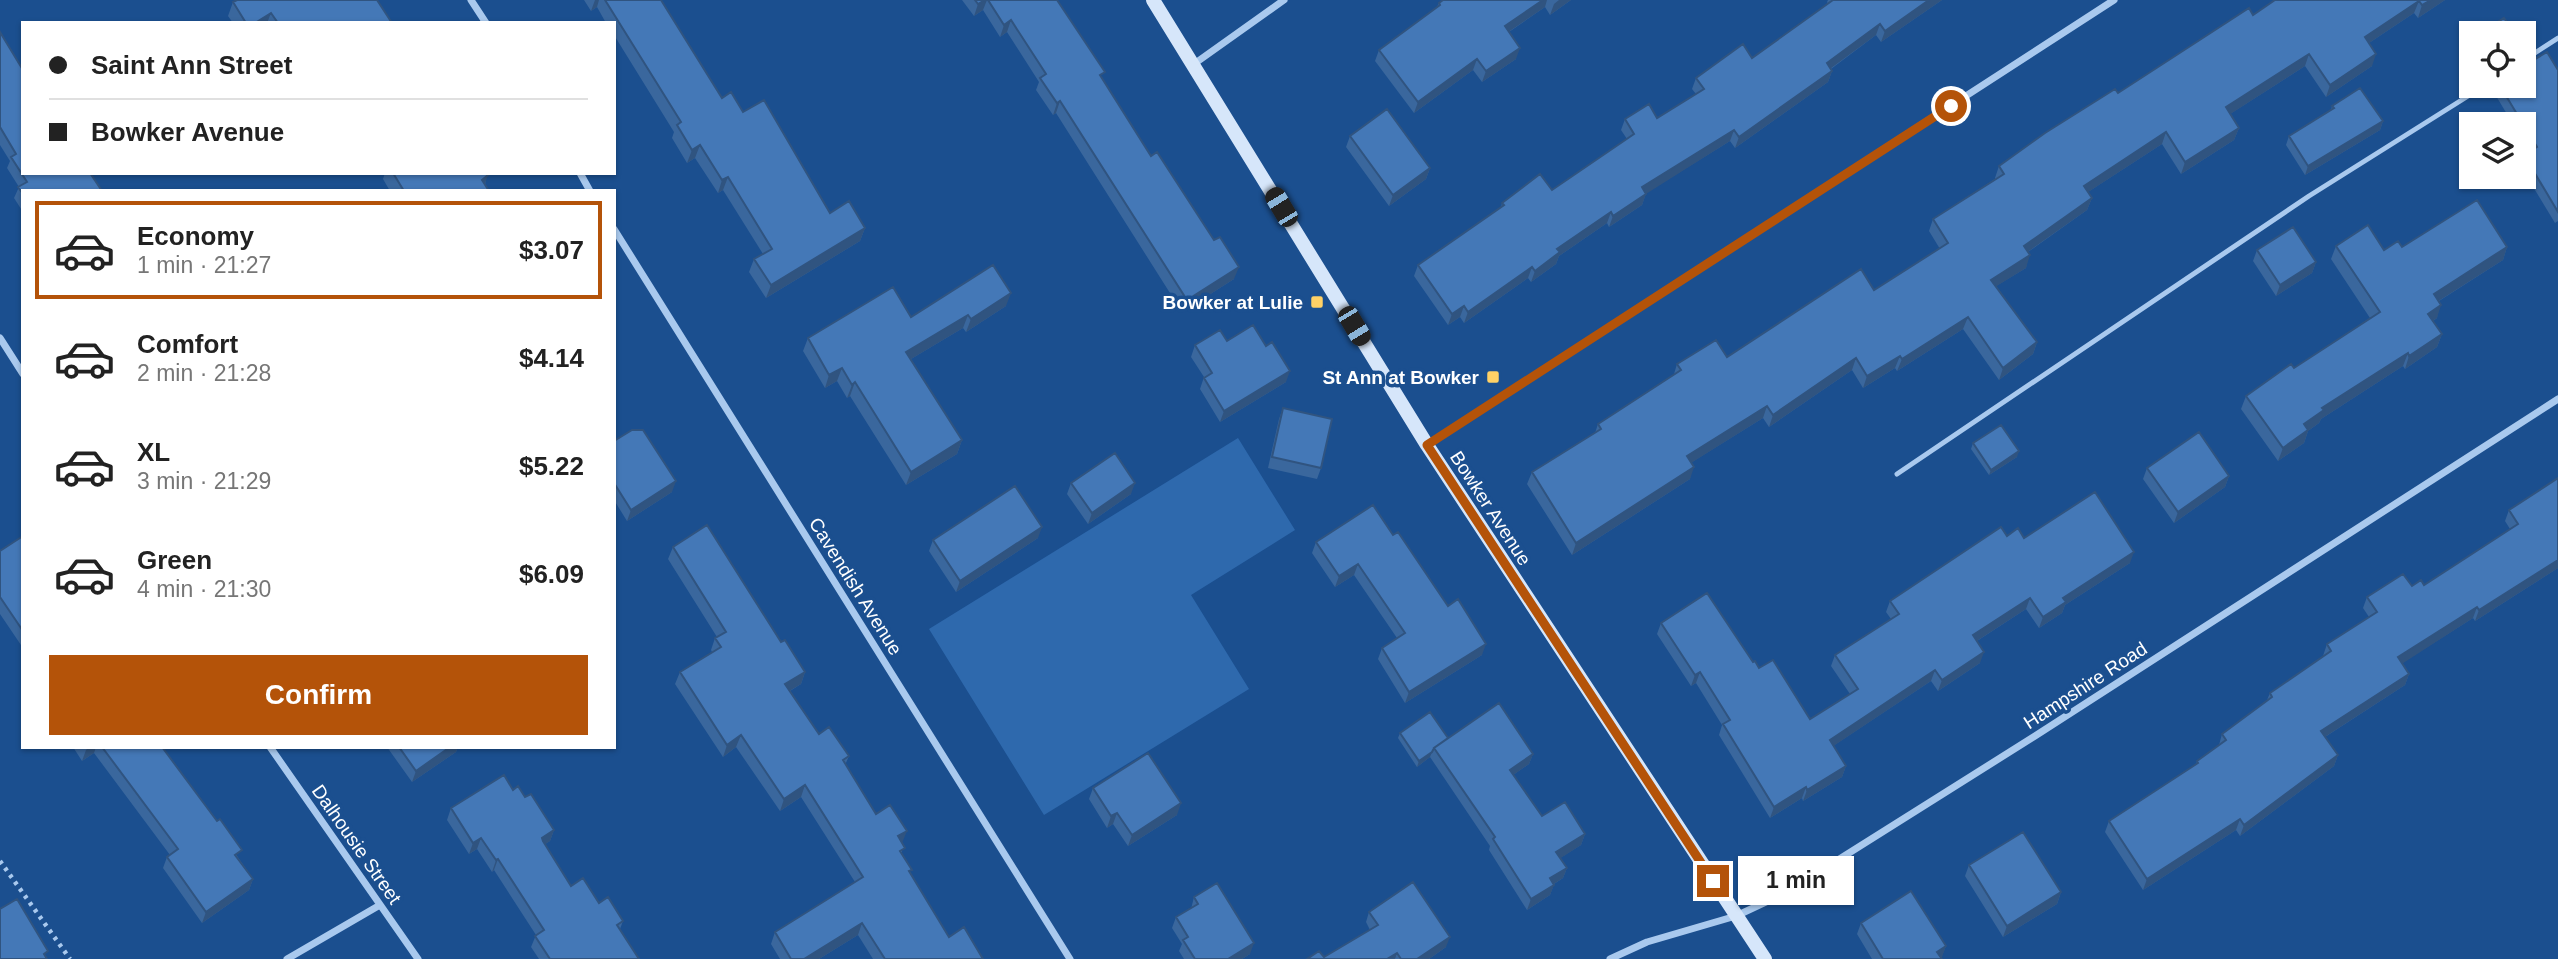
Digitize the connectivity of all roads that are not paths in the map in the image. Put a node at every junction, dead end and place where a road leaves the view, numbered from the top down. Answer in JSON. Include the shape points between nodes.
{"nodes":[{"id":1,"x":471,"y":0,"type":"edge"},
{"id":2,"x":1153,"y":0,"type":"edge"},
{"id":3,"x":1284,"y":0,"type":"edge"},
{"id":4,"x":2114,"y":0,"type":"edge"},
{"id":5,"x":485,"y":21,"type":"edge"},
{"id":6,"x":2558,"y":38,"type":"edge"},
{"id":7,"x":2536,"y":52,"type":"edge"},
{"id":8,"x":1194,"y":64,"type":"junction"},
{"id":9,"x":2465,"y":98,"type":"edge"},
{"id":10,"x":616,"y":232,"type":"edge"},
{"id":11,"x":0,"y":338,"type":"edge"},
{"id":12,"x":21,"y":371,"type":"edge"},
{"id":13,"x":2558,"y":399,"type":"edge"},
{"id":14,"x":1427,"y":445,"type":"junction"},
{"id":15,"x":1897,"y":474,"type":"dead end"},
{"id":16,"x":271,"y":749,"type":"edge"},
{"id":17,"x":380,"y":905,"type":"junction"},
{"id":18,"x":1736,"y":916,"type":"junction"},
{"id":19,"x":287,"y":959,"type":"edge"},
{"id":20,"x":418,"y":959,"type":"edge"},
{"id":21,"x":1070,"y":959,"type":"edge"},
{"id":22,"x":1610,"y":959,"type":"edge"},
{"id":23,"x":1765,"y":959,"type":"edge"}],
"edges":[{"from":1,"to":5,"type":"street"},
{"from":2,"to":8,"type":"street","name":"Bowker Avenue"},
{"from":3,"to":8,"type":"street"},
{"from":4,"to":14,"type":"street"},
{"from":6,"to":7,"type":"lane"},
{"from":8,"to":14,"type":"street","name":"Bowker Avenue"},
{"from":9,"to":15,"type":"lane","via":[[2309,196]]},
{"from":10,"to":21,"type":"street","name":"Cavendish Avenue"},
{"from":11,"to":12,"type":"street"},
{"from":13,"to":18,"type":"street","name":"Hampshire Road","via":[[2035,736],[1798,885]]},
{"from":14,"to":18,"type":"street","name":"Bowker Avenue"},
{"from":16,"to":17,"type":"street","name":"Dalhousie Street"},
{"from":17,"to":19,"type":"street"},
{"from":17,"to":20,"type":"street","name":"Dalhousie Street"},
{"from":18,"to":22,"type":"street","name":"Hampshire Road","via":[[1647,942]]},
{"from":18,"to":23,"type":"street","name":"Bowker Avenue"}]}
